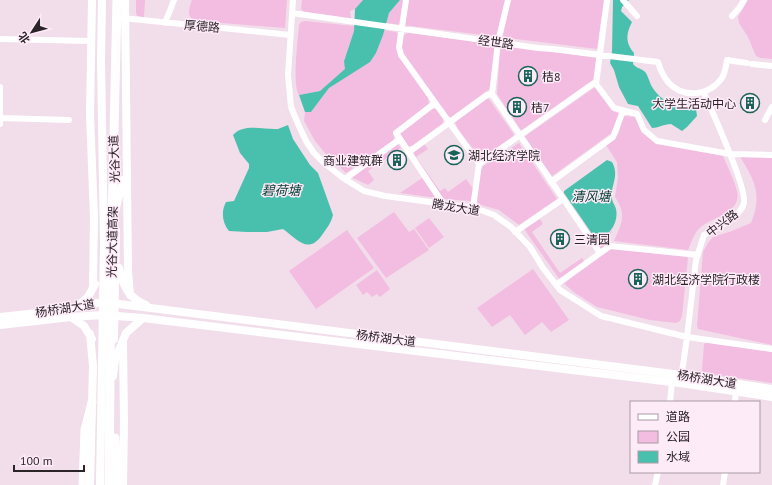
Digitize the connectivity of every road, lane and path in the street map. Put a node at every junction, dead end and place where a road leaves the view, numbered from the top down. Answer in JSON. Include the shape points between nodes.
{"nodes":[{"id":1,"x":92,"y":0,"type":"edge"},
{"id":2,"x":102,"y":0,"type":"edge"},
{"id":3,"x":111,"y":0,"type":"edge"},
{"id":4,"x":116,"y":0,"type":"edge"},
{"id":5,"x":125,"y":0,"type":"edge"},
{"id":6,"x":174,"y":0,"type":"edge"},
{"id":7,"x":293,"y":0,"type":"edge"},
{"id":8,"x":406,"y":0,"type":"edge"},
{"id":9,"x":508,"y":0,"type":"edge"},
{"id":10,"x":607,"y":0,"type":"edge"},
{"id":11,"x":744,"y":0,"type":"edge"},
{"id":12,"x":625,"y":2,"type":"edge"},
{"id":13,"x":292,"y":13,"type":"junction"},
{"id":14,"x":637,"y":16,"type":"dead end"},
{"id":15,"x":732,"y":16,"type":"dead end"},
{"id":16,"x":114,"y":18,"type":"junction"},
{"id":17,"x":125,"y":19,"type":"junction"},
{"id":18,"x":165,"y":23,"type":"junction"},
{"id":19,"x":401,"y":29,"type":"junction"},
{"id":20,"x":290,"y":35,"type":"junction"},
{"id":21,"x":0,"y":39,"type":"edge"},
{"id":22,"x":91,"y":41,"type":"junction"},
{"id":23,"x":498,"y":42,"type":"junction"},
{"id":24,"x":600,"y":55,"type":"junction"},
{"id":25,"x":772,"y":66,"type":"edge"},
{"id":26,"x":596,"y":84,"type":"junction"},
{"id":27,"x":0,"y":87,"type":"edge"},
{"id":28,"x":704,"y":93,"type":"junction"},
{"id":29,"x":492,"y":94,"type":"junction"},
{"id":30,"x":435,"y":103,"type":"junction"},
{"id":31,"x":772,"y":107,"type":"edge"},
{"id":32,"x":90,"y":108,"type":"junction"},
{"id":33,"x":623,"y":111,"type":"junction"},
{"id":34,"x":0,"y":118,"type":"edge"},
{"id":35,"x":69,"y":120,"type":"dead end"},
{"id":36,"x":765,"y":120,"type":"dead end"},
{"id":37,"x":450,"y":122,"type":"junction"},
{"id":38,"x":0,"y":124,"type":"edge"},
{"id":39,"x":520,"y":136,"type":"junction"},
{"id":40,"x":400,"y":139,"type":"junction"},
{"id":41,"x":409,"y":152,"type":"junction"},
{"id":42,"x":730,"y":154,"type":"junction"},
{"id":43,"x":772,"y":155,"type":"edge"},
{"id":44,"x":127,"y":163,"type":"junction"},
{"id":45,"x":480,"y":164,"type":"junction"},
{"id":46,"x":103,"y":173,"type":"junction"},
{"id":47,"x":345,"y":179,"type":"junction"},
{"id":48,"x":551,"y":182,"type":"junction"},
{"id":49,"x":563,"y":199,"type":"junction"},
{"id":50,"x":444,"y":205,"type":"junction"},
{"id":51,"x":116,"y":208,"type":"junction"},
{"id":52,"x":473,"y":208,"type":"junction"},
{"id":53,"x":515,"y":232,"type":"junction"},
{"id":54,"x":104,"y":245,"type":"junction"},
{"id":55,"x":116,"y":248,"type":"junction"},
{"id":56,"x":600,"y":253,"type":"junction"},
{"id":57,"x":698,"y":255,"type":"junction"},
{"id":58,"x":556,"y":285,"type":"junction"},
{"id":59,"x":93,"y":288,"type":"junction"},
{"id":60,"x":130,"y":295,"type":"junction"},
{"id":61,"x":103,"y":302,"type":"junction"},
{"id":62,"x":115,"y":304,"type":"junction"},
{"id":63,"x":156,"y":309,"type":"junction"},
{"id":64,"x":70,"y":313,"type":"junction"},
{"id":65,"x":103,"y":315,"type":"junction"},
{"id":66,"x":116,"y":316,"type":"junction"},
{"id":67,"x":0,"y":317,"type":"edge"},
{"id":68,"x":143,"y":318,"type":"junction"},
{"id":69,"x":0,"y":325,"type":"edge"},
{"id":70,"x":90,"y":334,"type":"junction"},
{"id":71,"x":687,"y":337,"type":"junction"},
{"id":72,"x":123,"y":342,"type":"junction"},
{"id":73,"x":772,"y":349,"type":"edge"},
{"id":74,"x":102,"y":369,"type":"junction"},
{"id":75,"x":113,"y":377,"type":"junction"},
{"id":76,"x":678,"y":380,"type":"junction"},
{"id":77,"x":736,"y":388,"type":"junction"},
{"id":78,"x":772,"y":389,"type":"edge"},
{"id":79,"x":772,"y":397,"type":"edge"},
{"id":80,"x":670,"y":401,"type":"edge"},
{"id":81,"x":735,"y":401,"type":"edge"},
{"id":82,"x":92,"y":402,"type":"junction"},
{"id":83,"x":102,"y":407,"type":"junction"},
{"id":84,"x":113,"y":413,"type":"junction"},
{"id":85,"x":90,"y":458,"type":"junction"},
{"id":86,"x":658,"y":473,"type":"edge"},
{"id":87,"x":725,"y":473,"type":"edge"},
{"id":88,"x":83,"y":485,"type":"edge"},
{"id":89,"x":90,"y":485,"type":"edge"},
{"id":90,"x":100,"y":485,"type":"edge"},
{"id":91,"x":105,"y":485,"type":"edge"},
{"id":92,"x":111,"y":485,"type":"edge"},
{"id":93,"x":117,"y":485,"type":"edge"},
{"id":94,"x":123,"y":485,"type":"edge"},
{"id":95,"x":655,"y":485,"type":"edge"},
{"id":96,"x":723,"y":485,"type":"edge"}],
"edges":[{"from":1,"to":22,"type":"main road"},
{"from":2,"to":46,"type":"main road","name":"光谷大道"},
{"from":3,"to":91,"type":"highway","name":"光谷大道高架"},
{"from":4,"to":16,"type":"main road","name":"光谷大道"},
{"from":4,"to":92,"type":"highway","name":"光谷大道高架","via":[[111,259]]},
{"from":5,"to":17,"type":"main road"},
{"from":6,"to":18,"type":"street"},
{"from":7,"to":13,"type":"street","name":"腾龙大道"},
{"from":8,"to":19,"type":"street"},
{"from":9,"to":23,"type":"street"},
{"from":10,"to":24,"type":"street"},
{"from":11,"to":15,"type":"street"},
{"from":12,"to":14,"type":"street"},
{"from":13,"to":19,"type":"street","name":"经世路"},
{"from":13,"to":20,"type":"street","name":"腾龙大道"},
{"from":16,"to":17,"type":"street","name":"厚德路"},
{"from":16,"to":51,"type":"main road","name":"光谷大道"},
{"from":17,"to":18,"type":"street","name":"厚德路"},
{"from":17,"to":44,"type":"main road"},
{"from":18,"to":20,"type":"street","name":"厚德路"},
{"from":19,"to":23,"type":"street","name":"经世路"},
{"from":19,"to":30,"type":"street","via":[[401,55]]},
{"from":20,"to":47,"type":"street","name":"腾龙大道","via":[[288,76],[291,107],[314,153]]},
{"from":21,"to":22,"type":"street"},
{"from":22,"to":32,"type":"main road"},
{"from":23,"to":24,"type":"street","name":"经世路"},
{"from":23,"to":29,"type":"street"},
{"from":24,"to":26,"type":"street"},
{"from":24,"to":28,"type":"street","name":"经世路","via":[[658,62],[668,82],[680,91],[691,94]]},
{"from":25,"to":28,"type":"street","via":[[727,60],[723,77]]},
{"from":26,"to":33,"type":"street","via":[[614,108]]},
{"from":26,"to":39,"type":"street"},
{"from":27,"to":34,"type":"street"},
{"from":28,"to":42,"type":"street","name":"中兴路"},
{"from":29,"to":37,"type":"street"},
{"from":29,"to":39,"type":"street"},
{"from":30,"to":37,"type":"street"},
{"from":30,"to":40,"type":"street","via":[[396,133]]},
{"from":31,"to":36,"type":"street"},
{"from":32,"to":46,"type":"main road"},
{"from":32,"to":59,"type":"main road","via":[[94,217]]},
{"from":33,"to":42,"type":"street","via":[[636,114],[644,130],[657,141]]},
{"from":33,"to":48,"type":"street","via":[[613,138]]},
{"from":34,"to":35,"type":"street"},
{"from":34,"to":38,"type":"street"},
{"from":37,"to":41,"type":"street"},
{"from":37,"to":45,"type":"street"},
{"from":39,"to":45,"type":"street"},
{"from":39,"to":48,"type":"street"},
{"from":40,"to":41,"type":"street"},
{"from":40,"to":47,"type":"street"},
{"from":41,"to":50,"type":"street"},
{"from":42,"to":43,"type":"street"},
{"from":42,"to":57,"type":"street","name":"中兴路","via":[[744,194],[744,203],[738,214],[704,235]]},
{"from":44,"to":51,"type":"main road"},
{"from":44,"to":60,"type":"main road"},
{"from":45,"to":52,"type":"street"},
{"from":46,"to":54,"type":"main road","name":"光谷大道"},
{"from":47,"to":50,"type":"street","name":"腾龙大道","via":[[364,191]]},
{"from":48,"to":49,"type":"street"},
{"from":49,"to":53,"type":"street"},
{"from":49,"to":56,"type":"street"},
{"from":50,"to":52,"type":"street","name":"腾龙大道"},
{"from":51,"to":55,"type":"main road","name":"光谷大道"},
{"from":52,"to":53,"type":"street","name":"腾龙大道","via":[[494,215]]},
{"from":53,"to":58,"type":"street","name":"腾龙大道","via":[[530,247]]},
{"from":54,"to":59,"type":"main road"},
{"from":54,"to":61,"type":"main road","name":"光谷大道"},
{"from":55,"to":60,"type":"main road","via":[[122,283]]},
{"from":55,"to":62,"type":"main road","name":"光谷大道"},
{"from":56,"to":57,"type":"street","via":[[610,246]]},
{"from":56,"to":58,"type":"street"},
{"from":57,"to":71,"type":"street","name":"中兴路"},
{"from":58,"to":71,"type":"street","name":"腾龙大道","via":[[601,316]]},
{"from":59,"to":64,"type":"main road","via":[[88,297]]},
{"from":60,"to":63,"type":"main road"},
{"from":61,"to":62,"type":"main road","name":"杨桥湖大道"},
{"from":61,"to":64,"type":"main road","name":"杨桥湖大道"},
{"from":61,"to":65,"type":"main road","name":"光谷大道"},
{"from":62,"to":63,"type":"main road","name":"杨桥湖大道"},
{"from":62,"to":66,"type":"main road","name":"光谷大道"},
{"from":63,"to":76,"type":"main road","name":"杨桥湖大道"},
{"from":64,"to":65,"type":"main road","name":"杨桥湖大道"},
{"from":64,"to":67,"type":"main road","name":"杨桥湖大道"},
{"from":64,"to":69,"type":"main road","name":"杨桥湖大道"},
{"from":64,"to":70,"type":"main road"},
{"from":65,"to":66,"type":"main road","name":"杨桥湖大道"},
{"from":65,"to":74,"type":"main road","name":"光谷大道"},
{"from":66,"to":68,"type":"main road","name":"杨桥湖大道"},
{"from":66,"to":75,"type":"main road","name":"光谷大道"},
{"from":68,"to":72,"type":"main road","via":[[126,333]]},
{"from":68,"to":76,"type":"main road","name":"杨桥湖大道"},
{"from":70,"to":74,"type":"main road"},
{"from":70,"to":82,"type":"main road"},
{"from":71,"to":73,"type":"street","name":"腾龙大道"},
{"from":71,"to":76,"type":"street","name":"中兴路"},
{"from":72,"to":75,"type":"main road","via":[[115,360]]},
{"from":72,"to":94,"type":"main road"},
{"from":74,"to":83,"type":"main road","name":"光谷大道"},
{"from":75,"to":84,"type":"main road","name":"光谷大道"},
{"from":76,"to":77,"type":"main road","name":"杨桥湖大道"},
{"from":76,"to":80,"type":"street","name":"中兴路"},
{"from":77,"to":78,"type":"main road","name":"杨桥湖大道"},
{"from":77,"to":79,"type":"main road","name":"杨桥湖大道"},
{"from":77,"to":81,"type":"street"},
{"from":82,"to":85,"type":"main road"},
{"from":82,"to":88,"type":"highway","via":[[85,430]]},
{"from":83,"to":85,"type":"main road"},
{"from":83,"to":90,"type":"main road","name":"光谷大道"},
{"from":84,"to":92,"type":"main road","name":"光谷大道"},
{"from":84,"to":93,"type":"highway"},
{"from":85,"to":89,"type":"main road"},
{"from":86,"to":95,"type":"street"},
{"from":87,"to":96,"type":"street"}]}
